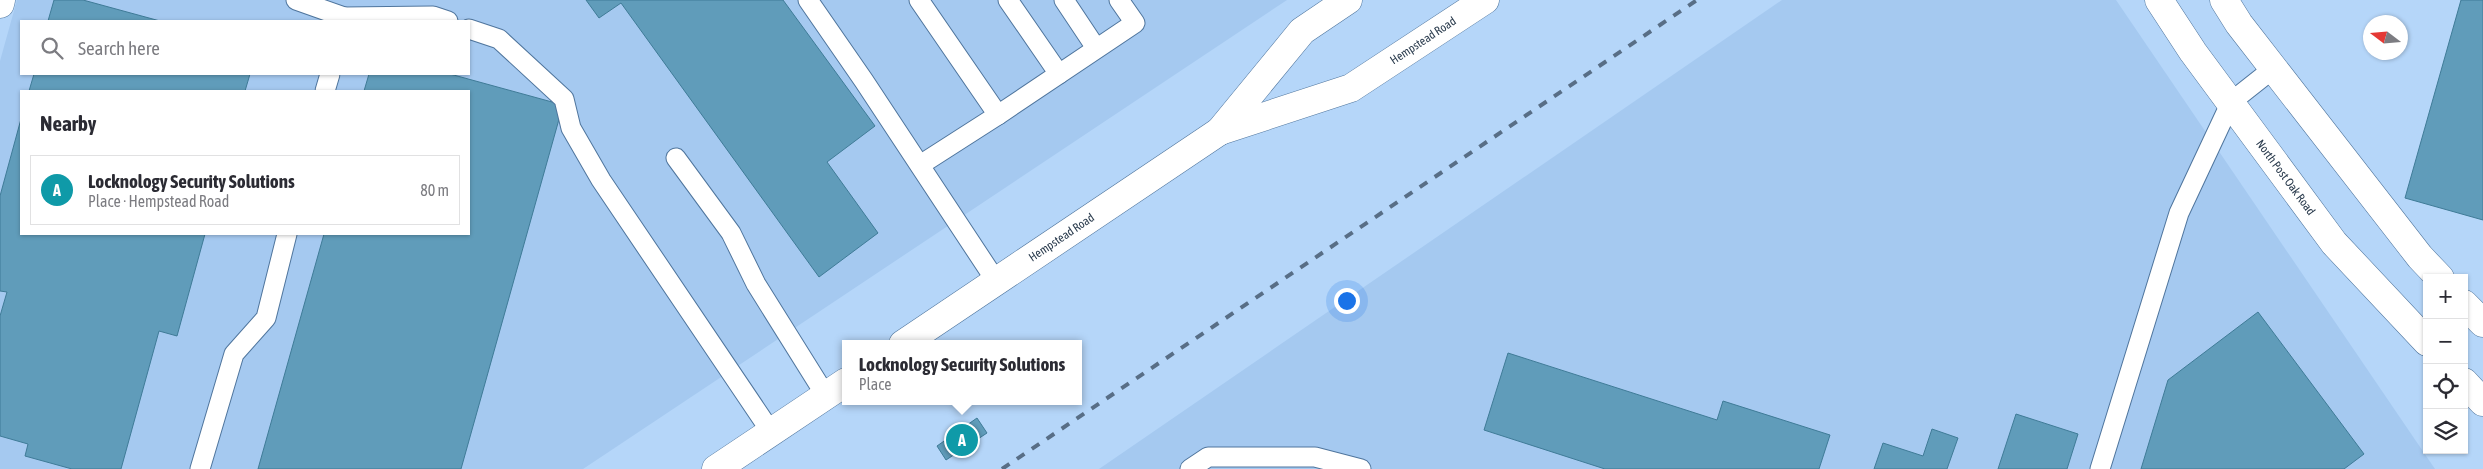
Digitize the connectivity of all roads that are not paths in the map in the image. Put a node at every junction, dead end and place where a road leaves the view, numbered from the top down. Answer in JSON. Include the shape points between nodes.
{"nodes":[{"id":1,"x":1,"y":0,"type":"edge"},
{"id":2,"x":296,"y":0,"type":"edge"},
{"id":3,"x":808,"y":0,"type":"edge"},
{"id":4,"x":920,"y":0,"type":"edge"},
{"id":5,"x":1008,"y":0,"type":"edge"},
{"id":6,"x":1064,"y":0,"type":"edge"},
{"id":7,"x":1119,"y":0,"type":"edge"},
{"id":8,"x":1348,"y":0,"type":"edge"},
{"id":9,"x":1485,"y":0,"type":"edge"},
{"id":10,"x":2159,"y":0,"type":"edge"},
{"id":11,"x":2224,"y":0,"type":"edge"},
{"id":12,"x":0,"y":4,"type":"edge"},
{"id":13,"x":343,"y":19,"type":"edge"},
{"id":14,"x":445,"y":20,"type":"edge"},
{"id":15,"x":470,"y":29,"type":"edge"},
{"id":16,"x":1096,"y":48,"type":"junction"},
{"id":17,"x":2274,"y":68,"type":"junction"},
{"id":18,"x":1059,"y":74,"type":"junction"},
{"id":19,"x":330,"y":75,"type":"edge"},
{"id":20,"x":325,"y":90,"type":"edge"},
{"id":21,"x":2231,"y":102,"type":"junction"},
{"id":22,"x":998,"y":115,"type":"junction"},
{"id":23,"x":1220,"y":131,"type":"junction"},
{"id":24,"x":676,"y":158,"type":"dead end"},
{"id":25,"x":920,"y":165,"type":"junction"},
{"id":26,"x":287,"y":235,"type":"edge"},
{"id":27,"x":2436,"y":274,"type":"edge"},
{"id":28,"x":996,"y":281,"type":"junction"},
{"id":29,"x":2468,"y":308,"type":"edge"},
{"id":30,"x":2483,"y":323,"type":"edge"},
{"id":31,"x":2423,"y":338,"type":"edge"},
{"id":32,"x":909,"y":340,"type":"edge"},
{"id":33,"x":2468,"y":386,"type":"edge"},
{"id":34,"x":836,"y":389,"type":"edge"},
{"id":35,"x":2483,"y":402,"type":"edge"},
{"id":36,"x":771,"y":432,"type":"junction"},
{"id":37,"x":200,"y":469,"type":"edge"},
{"id":38,"x":716,"y":469,"type":"edge"},
{"id":39,"x":1190,"y":469,"type":"edge"},
{"id":40,"x":1361,"y":469,"type":"edge"},
{"id":41,"x":2100,"y":469,"type":"edge"}],
"edges":[{"from":1,"to":12,"type":"main road"},
{"from":2,"to":13,"type":"lane"},
{"from":3,"to":25,"type":"lane"},
{"from":4,"to":22,"type":"lane"},
{"from":5,"to":18,"type":"lane"},
{"from":6,"to":16,"type":"lane"},
{"from":7,"to":16,"type":"lane","via":[[1135,23]]},
{"from":8,"to":23,"type":"main road","name":"Hempstead Road","via":[[1302,31]]},
{"from":9,"to":23,"type":"main road","name":"Hempstead Road","via":[[1351,88]]},
{"from":10,"to":21,"type":"main road","name":"North Post Oak Road"},
{"from":11,"to":17,"type":"main road"},
{"from":13,"to":14,"type":"lane","via":[[433,16]]},
{"from":15,"to":36,"type":"lane","via":[[499,39],[564,99],[570,128],[601,180]]},
{"from":16,"to":18,"type":"lane"},
{"from":17,"to":21,"type":"lane"},
{"from":17,"to":27,"type":"main road"},
{"from":18,"to":22,"type":"lane"},
{"from":19,"to":20,"type":"lane"},
{"from":21,"to":31,"type":"main road","name":"North Post Oak Road","via":[[2334,243]]},
{"from":21,"to":41,"type":"lane","via":[[2179,213]]},
{"from":22,"to":25,"type":"lane"},
{"from":23,"to":28,"type":"main road","name":"Hempstead Road"},
{"from":24,"to":34,"type":"lane","via":[[731,233],[756,284]]},
{"from":25,"to":28,"type":"lane"},
{"from":26,"to":37,"type":"lane","via":[[266,318],[234,354]]},
{"from":28,"to":32,"type":"main road","name":"Hempstead Road"},
{"from":29,"to":30,"type":"main road"},
{"from":33,"to":35,"type":"main road"},
{"from":34,"to":36,"type":"main road"},
{"from":36,"to":38,"type":"main road"},
{"from":39,"to":40,"type":"lane","via":[[1208,457],[1315,457]]}]}
